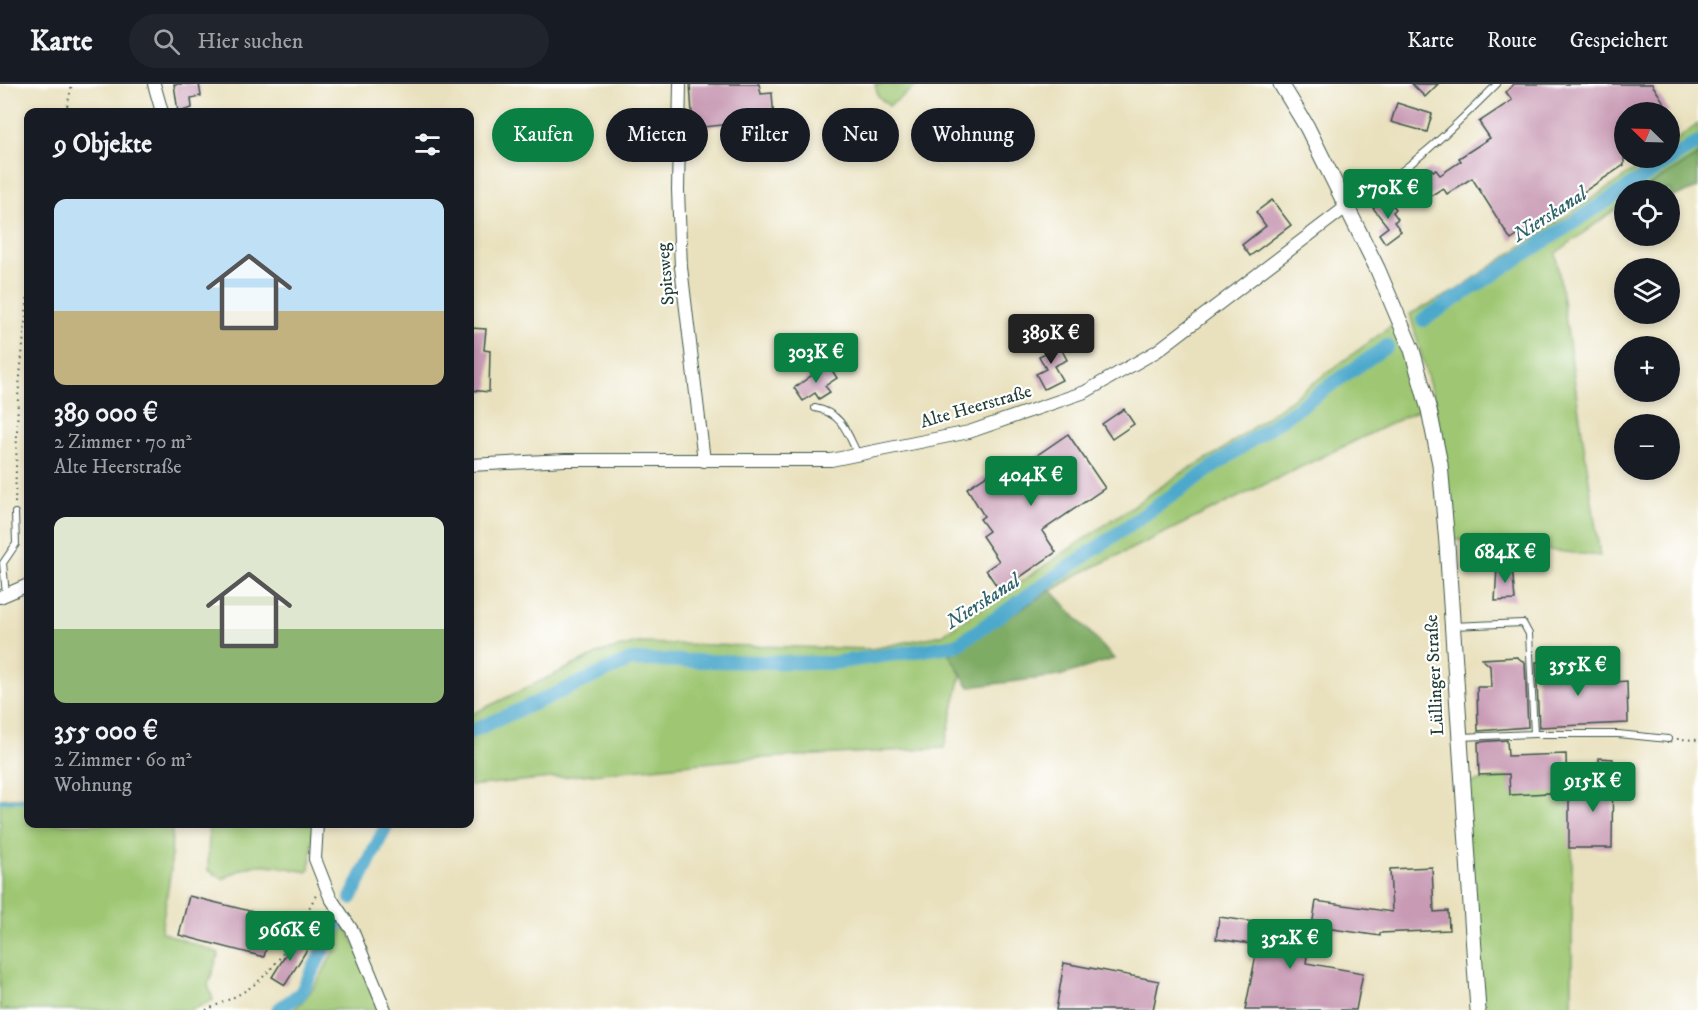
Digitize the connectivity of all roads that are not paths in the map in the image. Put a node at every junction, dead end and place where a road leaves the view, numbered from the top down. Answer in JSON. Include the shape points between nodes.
{"nodes":[{"id":1,"x":154,"y":84,"type":"edge"},
{"id":2,"x":680,"y":84,"type":"edge"},
{"id":3,"x":1281,"y":84,"type":"edge"},
{"id":4,"x":1497,"y":84,"type":"edge"},
{"id":5,"x":161,"y":108,"type":"edge"},
{"id":6,"x":1346,"y":207,"type":"junction"},
{"id":7,"x":815,"y":408,"type":"dead end"},
{"id":8,"x":858,"y":455,"type":"junction"},
{"id":9,"x":704,"y":461,"type":"junction"},
{"id":10,"x":474,"y":465,"type":"edge"},
{"id":11,"x":15,"y":513,"type":"road end"},
{"id":12,"x":24,"y":587,"type":"edge"},
{"id":13,"x":3,"y":596,"type":"edge"},
{"id":14,"x":1451,"y":626,"type":"junction"},
{"id":15,"x":1534,"y":734,"type":"junction"},
{"id":16,"x":1458,"y":737,"type":"junction"},
{"id":17,"x":1668,"y":739,"type":"road end"},
{"id":18,"x":317,"y":828,"type":"edge"},
{"id":19,"x":385,"y":1010,"type":"edge"},
{"id":20,"x":1478,"y":1010,"type":"edge"}],
"edges":[{"from":1,"to":5,"type":"street"},
{"from":2,"to":9,"type":"street","name":"Spitsweg","via":[[681,267]]},
{"from":3,"to":6,"type":"street","name":"Lüllinger Straße"},
{"from":4,"to":6,"type":"lane","name":"Alte Heerstraße","via":[[1416,159]]},
{"from":6,"to":8,"type":"street","name":"Alte Heerstraße","via":[[1156,351],[1085,392],[969,432]]},
{"from":6,"to":14,"type":"street","name":"Lüllinger Straße","via":[[1412,350],[1429,410],[1440,464]]},
{"from":7,"to":8,"type":"lane","via":[[834,414],[843,422]]},
{"from":8,"to":9,"type":"street","name":"Alte Heerstraße","via":[[831,460]]},
{"from":9,"to":10,"type":"street","name":"Alte Heerstraße","via":[[565,460]]},
{"from":11,"to":13,"type":"lane","via":[[16,544],[3,563]]},
{"from":12,"to":13,"type":"street"},
{"from":14,"to":15,"type":"lane","via":[[1523,623],[1529,634]]},
{"from":14,"to":16,"type":"street","name":"Lüllinger Straße"},
{"from":15,"to":16,"type":"lane"},
{"from":15,"to":17,"type":"lane","via":[[1618,734]]},
{"from":16,"to":20,"type":"street","name":"Lüllinger Straße"},
{"from":18,"to":19,"type":"street","via":[[315,859],[330,897],[352,930]]}]}
